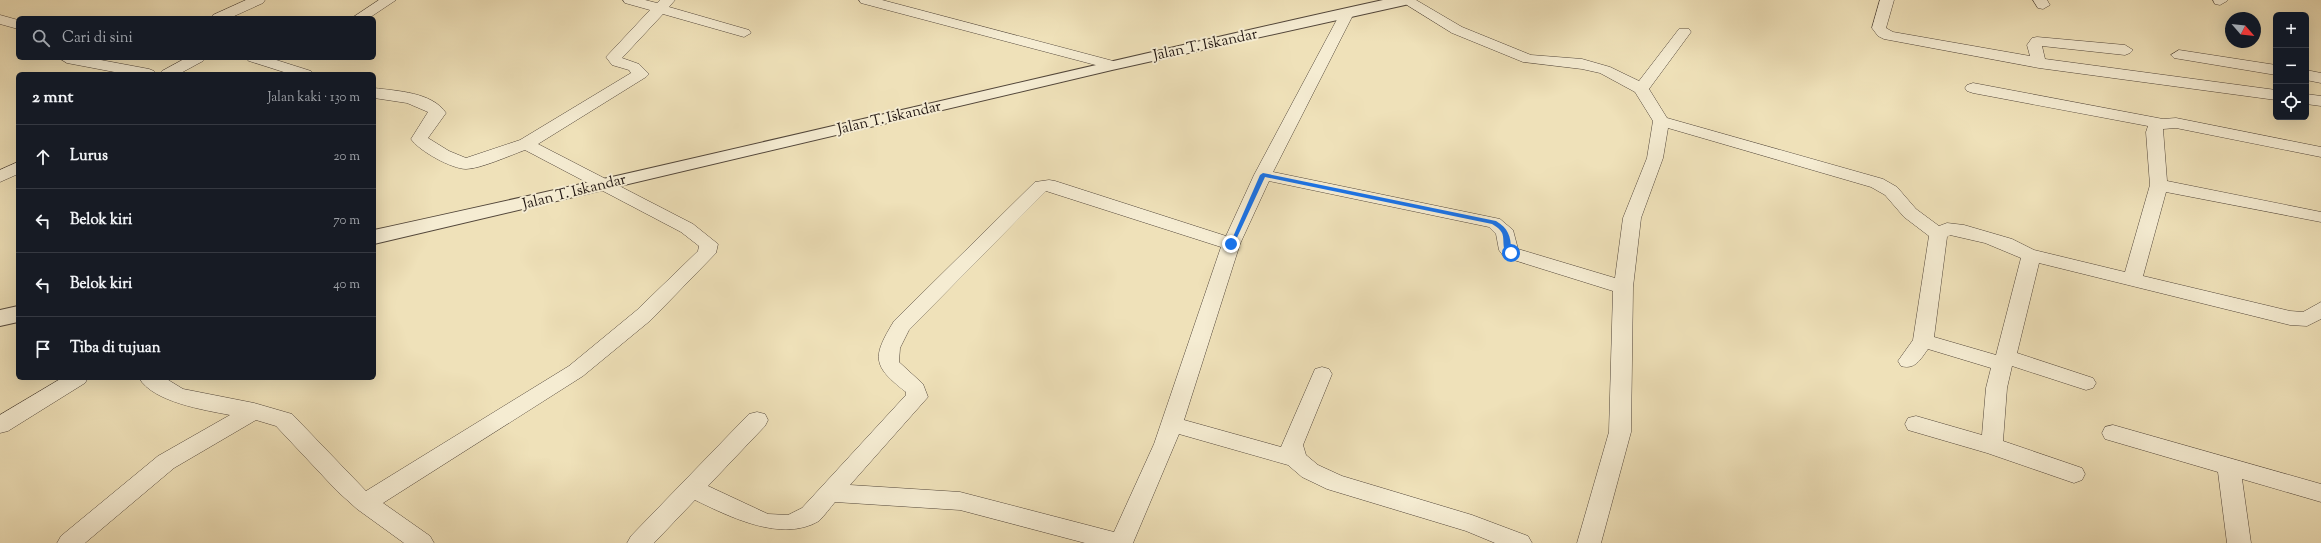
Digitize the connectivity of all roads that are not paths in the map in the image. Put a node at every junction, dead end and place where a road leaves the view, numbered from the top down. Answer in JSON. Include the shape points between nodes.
{"nodes":[{"id":1,"x":258,"y":0,"type":"edge"},
{"id":2,"x":389,"y":0,"type":"edge"},
{"id":3,"x":630,"y":0,"type":"edge"},
{"id":4,"x":1406,"y":0,"type":"edge"},
{"id":5,"x":1887,"y":0,"type":"edge"},
{"id":6,"x":871,"y":1,"type":"edge"},
{"id":7,"x":663,"y":4,"type":"edge"},
{"id":8,"x":1347,"y":13,"type":"junction"},
{"id":9,"x":222,"y":16,"type":"edge"},
{"id":10,"x":361,"y":16,"type":"edge"},
{"id":11,"x":0,"y":19,"type":"edge"},
{"id":12,"x":16,"y":24,"type":"edge"},
{"id":13,"x":1684,"y":32,"type":"dead end"},
{"id":14,"x":744,"y":33,"type":"dead end"},
{"id":15,"x":2125,"y":50,"type":"dead end"},
{"id":16,"x":2179,"y":55,"type":"dead end"},
{"id":17,"x":77,"y":60,"type":"edge"},
{"id":18,"x":192,"y":60,"type":"edge"},
{"id":19,"x":280,"y":61,"type":"edge"},
{"id":20,"x":2039,"y":63,"type":"junction"},
{"id":21,"x":1112,"y":65,"type":"junction"},
{"id":22,"x":2273,"y":70,"type":"edge"},
{"id":23,"x":139,"y":72,"type":"edge"},
{"id":24,"x":171,"y":72,"type":"edge"},
{"id":25,"x":302,"y":72,"type":"edge"},
{"id":26,"x":2309,"y":76,"type":"edge"},
{"id":27,"x":2321,"y":78,"type":"edge"},
{"id":28,"x":1973,"y":88,"type":"dead end"},
{"id":29,"x":1641,"y":89,"type":"junction"},
{"id":30,"x":376,"y":93,"type":"edge"},
{"id":31,"x":2273,"y":95,"type":"edge"},
{"id":32,"x":2309,"y":99,"type":"edge"},
{"id":33,"x":2321,"y":101,"type":"edge"},
{"id":34,"x":1661,"y":121,"type":"junction"},
{"id":35,"x":2161,"y":124,"type":"junction"},
{"id":36,"x":526,"y":144,"type":"junction"},
{"id":37,"x":2321,"y":152,"type":"edge"},
{"id":38,"x":16,"y":168,"type":"edge"},
{"id":39,"x":1263,"y":175,"type":"junction"},
{"id":40,"x":0,"y":177,"type":"edge"},
{"id":41,"x":603,"y":184,"type":"junction"},
{"id":42,"x":2158,"y":185,"type":"junction"},
{"id":43,"x":2321,"y":217,"type":"edge"},
{"id":44,"x":1938,"y":234,"type":"junction"},
{"id":45,"x":376,"y":236,"type":"edge"},
{"id":46,"x":1231,"y":244,"type":"junction"},
{"id":47,"x":2030,"y":255,"type":"junction"},
{"id":48,"x":2132,"y":280,"type":"junction"},
{"id":49,"x":1624,"y":287,"type":"junction"},
{"id":50,"x":2321,"y":309,"type":"edge"},
{"id":51,"x":16,"y":314,"type":"edge"},
{"id":52,"x":0,"y":318,"type":"edge"},
{"id":53,"x":1923,"y":341,"type":"junction"},
{"id":54,"x":2004,"y":360,"type":"junction"},
{"id":55,"x":1908,"y":361,"type":"dead end"},
{"id":56,"x":1322,"y":374,"type":"dead end"},
{"id":57,"x":75,"y":380,"type":"edge"},
{"id":58,"x":152,"y":380,"type":"edge"},
{"id":59,"x":2086,"y":383,"type":"dead end"},
{"id":60,"x":254,"y":411,"type":"junction"},
{"id":61,"x":757,"y":420,"type":"dead end"},
{"id":62,"x":0,"y":424,"type":"edge"},
{"id":63,"x":1171,"y":424,"type":"junction"},
{"id":64,"x":1916,"y":424,"type":"dead end"},
{"id":65,"x":2114,"y":433,"type":"dead end"},
{"id":66,"x":1992,"y":446,"type":"junction"},
{"id":67,"x":1296,"y":459,"type":"junction"},
{"id":68,"x":2229,"y":467,"type":"junction"},
{"id":69,"x":2074,"y":474,"type":"dead end"},
{"id":70,"x":691,"y":488,"type":"junction"},
{"id":71,"x":829,"y":493,"type":"junction"},
{"id":72,"x":2321,"y":493,"type":"edge"},
{"id":73,"x":365,"y":503,"type":"junction"},
{"id":74,"x":69,"y":543,"type":"edge"},
{"id":75,"x":422,"y":543,"type":"edge"},
{"id":76,"x":639,"y":543,"type":"edge"},
{"id":77,"x":1121,"y":543,"type":"edge"},
{"id":78,"x":1520,"y":543,"type":"edge"},
{"id":79,"x":1589,"y":543,"type":"edge"},
{"id":80,"x":2239,"y":543,"type":"edge"}],
"edges":[{"from":1,"to":9,"type":"street"},
{"from":2,"to":10,"type":"street"},
{"from":3,"to":7,"type":"street"},
{"from":4,"to":8,"type":"street","name":"Jalan T. Iskandar"},
{"from":4,"to":29,"type":"street","via":[[1456,30],[1528,59],[1594,67]]},
{"from":5,"to":20,"type":"street","via":[[1879,28],[1883,33],[1937,46]]},
{"from":6,"to":21,"type":"street"},
{"from":7,"to":14,"type":"street"},
{"from":7,"to":36,"type":"street","via":[[614,57],[617,62],[634,67],[640,74]]},
{"from":8,"to":21,"type":"street","name":"Jalan T. Iskandar"},
{"from":8,"to":39,"type":"street"},
{"from":11,"to":12,"type":"street"},
{"from":13,"to":29,"type":"street"},
{"from":15,"to":20,"type":"street","via":[[2037,41],[2034,45]]},
{"from":16,"to":22,"type":"street"},
{"from":17,"to":23,"type":"street"},
{"from":18,"to":24,"type":"street"},
{"from":19,"to":25,"type":"street"},
{"from":20,"to":31,"type":"street"},
{"from":21,"to":41,"type":"street","name":"Jalan T. Iskandar"},
{"from":26,"to":27,"type":"street"},
{"from":28,"to":35,"type":"street"},
{"from":29,"to":34,"type":"street"},
{"from":30,"to":36,"type":"street","via":[[417,101],[435,108],[438,113],[419,139],[426,146],[466,164]]},
{"from":32,"to":33,"type":"street"},
{"from":34,"to":44,"type":"street","via":[[1877,183],[1891,191],[1910,213]]},
{"from":34,"to":49,"type":"street","via":[[1655,158],[1632,218]]},
{"from":35,"to":37,"type":"street","via":[[2185,125]]},
{"from":35,"to":42,"type":"street","via":[[2157,125],[2154,132]]},
{"from":36,"to":41,"type":"street"},
{"from":38,"to":40,"type":"street"},
{"from":39,"to":46,"type":"street"},
{"from":39,"to":49,"type":"street","via":[[1494,223],[1503,228],[1511,253]]},
{"from":41,"to":45,"type":"street","name":"Jalan T. Iskandar"},
{"from":41,"to":73,"type":"street","via":[[687,228],[709,244],[707,253],[644,315],[576,371]]},
{"from":42,"to":43,"type":"street"},
{"from":42,"to":48,"type":"street"},
{"from":44,"to":47,"type":"street","via":[[1947,229],[1965,232],[2020,249]]},
{"from":44,"to":53,"type":"street"},
{"from":46,"to":63,"type":"street"},
{"from":46,"to":71,"type":"street","via":[[1050,185],[1041,186],[901,326],[890,347],[888,364],[916,389],[917,397]]},
{"from":47,"to":48,"type":"street"},
{"from":47,"to":54,"type":"street","via":[[2031,260]]},
{"from":48,"to":50,"type":"street","via":[[2290,318],[2307,319]]},
{"from":49,"to":79,"type":"street","via":[[1620,432]]},
{"from":51,"to":52,"type":"street"},
{"from":53,"to":54,"type":"street"},
{"from":53,"to":55,"type":"street"},
{"from":54,"to":59,"type":"street"},
{"from":54,"to":66,"type":"street","via":[[1996,400]]},
{"from":56,"to":67,"type":"street","via":[[1292,445]]},
{"from":57,"to":62,"type":"street"},
{"from":58,"to":60,"type":"street","via":[[176,394],[202,402]]},
{"from":60,"to":73,"type":"street","via":[[284,420]]},
{"from":60,"to":74,"type":"street","via":[[166,462]]},
{"from":61,"to":70,"type":"street"},
{"from":63,"to":67,"type":"street"},
{"from":63,"to":77,"type":"street","via":[[1165,444]]},
{"from":64,"to":66,"type":"street"},
{"from":65,"to":68,"type":"street"},
{"from":66,"to":69,"type":"street"},
{"from":67,"to":78,"type":"street","via":[[1310,471],[1335,484],[1472,524]]},
{"from":68,"to":72,"type":"street"},
{"from":68,"to":80,"type":"street"},
{"from":70,"to":71,"type":"street","via":[[765,523],[790,525],[810,515]]},
{"from":70,"to":76,"type":"street"},
{"from":71,"to":77,"type":"street","via":[[960,501]]},
{"from":73,"to":75,"type":"street"}]}
